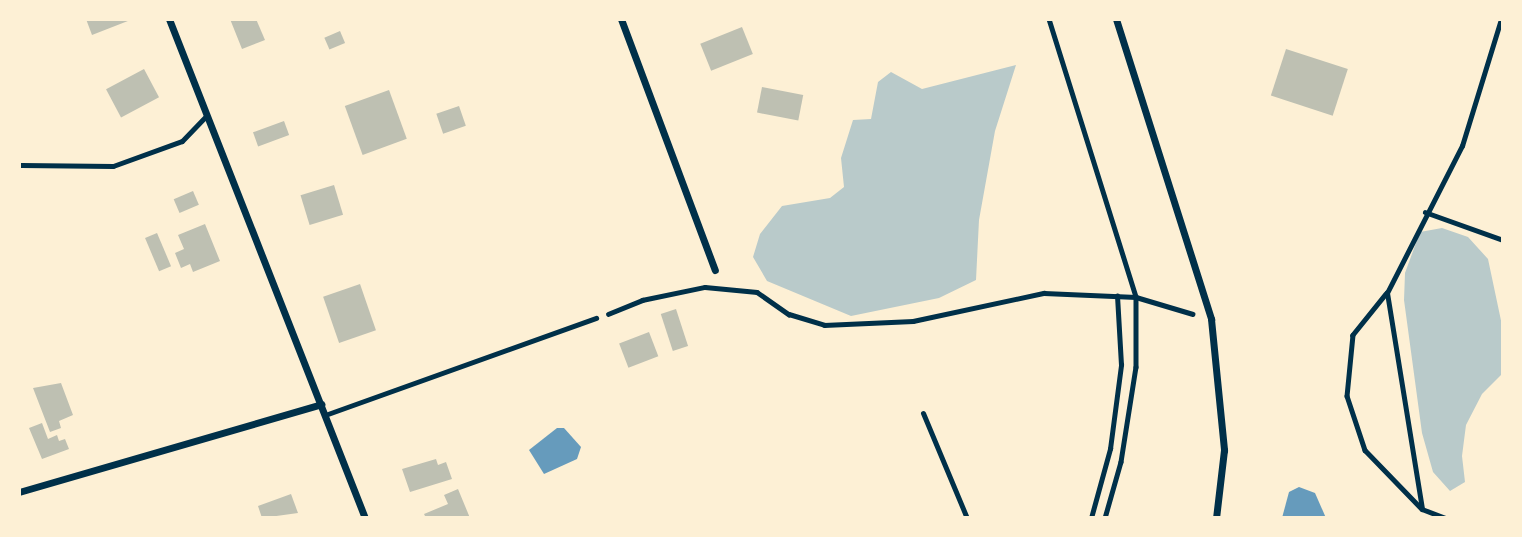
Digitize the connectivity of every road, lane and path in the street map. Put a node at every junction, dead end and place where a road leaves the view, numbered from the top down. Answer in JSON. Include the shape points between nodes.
{"nodes":[{"id":1,"x":169,"y":19,"type":"edge"},
{"id":2,"x":621,"y":19,"type":"edge"},
{"id":3,"x":1049,"y":19,"type":"edge"},
{"id":4,"x":1116,"y":19,"type":"edge"},
{"id":5,"x":1501,"y":19,"type":"edge"},
{"id":6,"x":207,"y":115,"type":"junction"},
{"id":7,"x":21,"y":165,"type":"dead end"},
{"id":8,"x":1425,"y":212,"type":"junction"},
{"id":9,"x":1503,"y":240,"type":"edge"},
{"id":10,"x":715,"y":270,"type":"dead end"},
{"id":11,"x":1387,"y":293,"type":"junction"},
{"id":12,"x":1117,"y":296,"type":"junction"},
{"id":13,"x":1136,"y":296,"type":"junction"},
{"id":14,"x":596,"y":318,"type":"joint"},
{"id":15,"x":1211,"y":319,"type":"junction"},
{"id":16,"x":321,"y":404,"type":"junction"},
{"id":17,"x":923,"y":412,"type":"dead end"},
{"id":18,"x":325,"y":415,"type":"junction"},
{"id":19,"x":19,"y":492,"type":"edge"},
{"id":20,"x":1422,"y":509,"type":"junction"},
{"id":21,"x":365,"y":518,"type":"edge"},
{"id":22,"x":967,"y":518,"type":"edge"},
{"id":23,"x":1091,"y":518,"type":"edge"},
{"id":24,"x":1105,"y":518,"type":"edge"},
{"id":25,"x":1216,"y":518,"type":"edge"},
{"id":26,"x":1445,"y":518,"type":"edge"}],
"edges":[{"from":1,"to":6,"type":"street"},
{"from":2,"to":10,"type":"street"},
{"from":3,"to":13,"type":"path"},
{"from":4,"to":15,"type":"street"},
{"from":5,"to":8,"type":"path","via":[[1462,146]]},
{"from":6,"to":7,"type":"lane","via":[[182,141],[113,166]]},
{"from":6,"to":16,"type":"street"},
{"from":8,"to":9,"type":"path"},
{"from":8,"to":11,"type":"path"},
{"from":11,"to":20,"type":"path"},
{"from":11,"to":20,"type":"path","via":[[1353,335],[1347,396],[1366,450]]},
{"from":12,"to":13,"type":"path"},
{"from":12,"to":14,"type":"path","via":[[1044,293],[868,326],[824,325],[789,314],[757,292],[705,287],[642,300]]},
{"from":12,"to":23,"type":"path","via":[[1119,377],[1110,449]]},
{"from":13,"to":15,"type":"path"},
{"from":13,"to":24,"type":"path","via":[[1136,367],[1121,462]]},
{"from":14,"to":18,"type":"lane"},
{"from":15,"to":25,"type":"street","via":[[1224,450]]},
{"from":16,"to":18,"type":"street"},
{"from":16,"to":19,"type":"street"},
{"from":17,"to":22,"type":"lane"},
{"from":18,"to":21,"type":"street"},
{"from":20,"to":26,"type":"path"}]}
